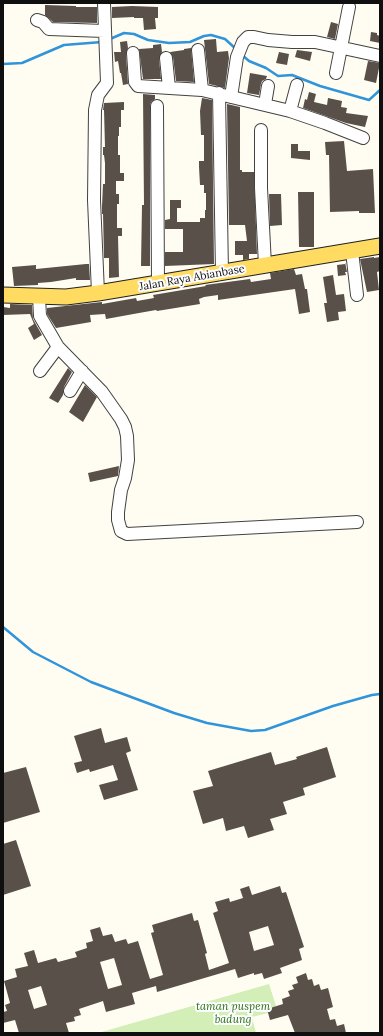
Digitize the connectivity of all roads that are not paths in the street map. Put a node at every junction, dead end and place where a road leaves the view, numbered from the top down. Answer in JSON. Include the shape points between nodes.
{"nodes":[{"id":1,"x":104,"y":3,"type":"edge"},
{"id":2,"x":349,"y":7,"type":"dead end"},
{"id":3,"x":37,"y":20,"type":"dead end"},
{"id":4,"x":104,"y":32,"type":"junction"},
{"id":5,"x":342,"y":49,"type":"junction"},
{"id":6,"x":198,"y":50,"type":"dead end"},
{"id":7,"x":133,"y":53,"type":"dead end"},
{"id":8,"x":380,"y":56,"type":"edge"},
{"id":9,"x":166,"y":58,"type":"dead end"},
{"id":10,"x":336,"y":73,"type":"dead end"},
{"id":11,"x":297,"y":85,"type":"dead end"},
{"id":12,"x":268,"y":86,"type":"dead end"},
{"id":13,"x":169,"y":88,"type":"junction"},
{"id":14,"x":202,"y":90,"type":"junction"},
{"id":15,"x":219,"y":93,"type":"junction"},
{"id":16,"x":231,"y":97,"type":"junction"},
{"id":17,"x":265,"y":104,"type":"junction"},
{"id":18,"x":157,"y":106,"type":"dead end"},
{"id":19,"x":290,"y":111,"type":"junction"},
{"id":20,"x":261,"y":130,"type":"dead end"},
{"id":21,"x":363,"y":138,"type":"dead end"},
{"id":22,"x":380,"y":246,"type":"edge"},
{"id":23,"x":352,"y":251,"type":"junction"},
{"id":24,"x":265,"y":266,"type":"junction"},
{"id":25,"x":222,"y":273,"type":"junction"},
{"id":26,"x":158,"y":283,"type":"junction"},
{"id":27,"x":98,"y":293,"type":"junction"},
{"id":28,"x":3,"y":295,"type":"edge"},
{"id":29,"x":357,"y":295,"type":"dead end"},
{"id":30,"x":39,"y":297,"type":"junction"},
{"id":31,"x":58,"y":347,"type":"junction"},
{"id":32,"x":40,"y":371,"type":"dead end"},
{"id":33,"x":82,"y":371,"type":"junction"},
{"id":34,"x":70,"y":391,"type":"dead end"},
{"id":35,"x":357,"y":522,"type":"dead end"}],
"edges":[{"from":1,"to":4,"type":"street"},
{"from":2,"to":5,"type":"street"},
{"from":3,"to":4,"type":"street","via":[[49,29]]},
{"from":4,"to":27,"type":"street","via":[[107,83],[98,95],[95,110],[94,200]]},
{"from":5,"to":8,"type":"street"},
{"from":5,"to":10,"type":"street"},
{"from":5,"to":16,"type":"street","via":[[315,42],[248,37],[239,53]]},
{"from":6,"to":14,"type":"street"},
{"from":7,"to":13,"type":"street","via":[[136,85]]},
{"from":9,"to":13,"type":"street"},
{"from":11,"to":19,"type":"street"},
{"from":12,"to":17,"type":"street"},
{"from":13,"to":14,"type":"street"},
{"from":14,"to":15,"type":"street"},
{"from":15,"to":16,"type":"street"},
{"from":15,"to":25,"type":"street"},
{"from":16,"to":17,"type":"street"},
{"from":17,"to":19,"type":"street"},
{"from":18,"to":26,"type":"street"},
{"from":19,"to":21,"type":"street"},
{"from":20,"to":24,"type":"street"},
{"from":22,"to":23,"type":"main road","name":"Jalan Raya Abianbase"},
{"from":23,"to":24,"type":"main road","name":"Jalan Raya Abianbase"},
{"from":23,"to":29,"type":"street"},
{"from":24,"to":25,"type":"main road","name":"Jalan Raya Abianbase"},
{"from":25,"to":26,"type":"main road","name":"Jalan Raya Abianbase"},
{"from":26,"to":27,"type":"main road","name":"Jalan Raya Abianbase"},
{"from":27,"to":30,"type":"main road","name":"Jalan Raya Abianbase"},
{"from":28,"to":30,"type":"main road","name":"Jalan Raya Abianbase"},
{"from":30,"to":31,"type":"street","via":[[40,316]]},
{"from":31,"to":32,"type":"street"},
{"from":31,"to":33,"type":"street"},
{"from":33,"to":34,"type":"street"},
{"from":33,"to":35,"type":"street","via":[[102,392],[121,419],[127,436],[128,460],[118,520],[119,528],[127,534]]}]}
